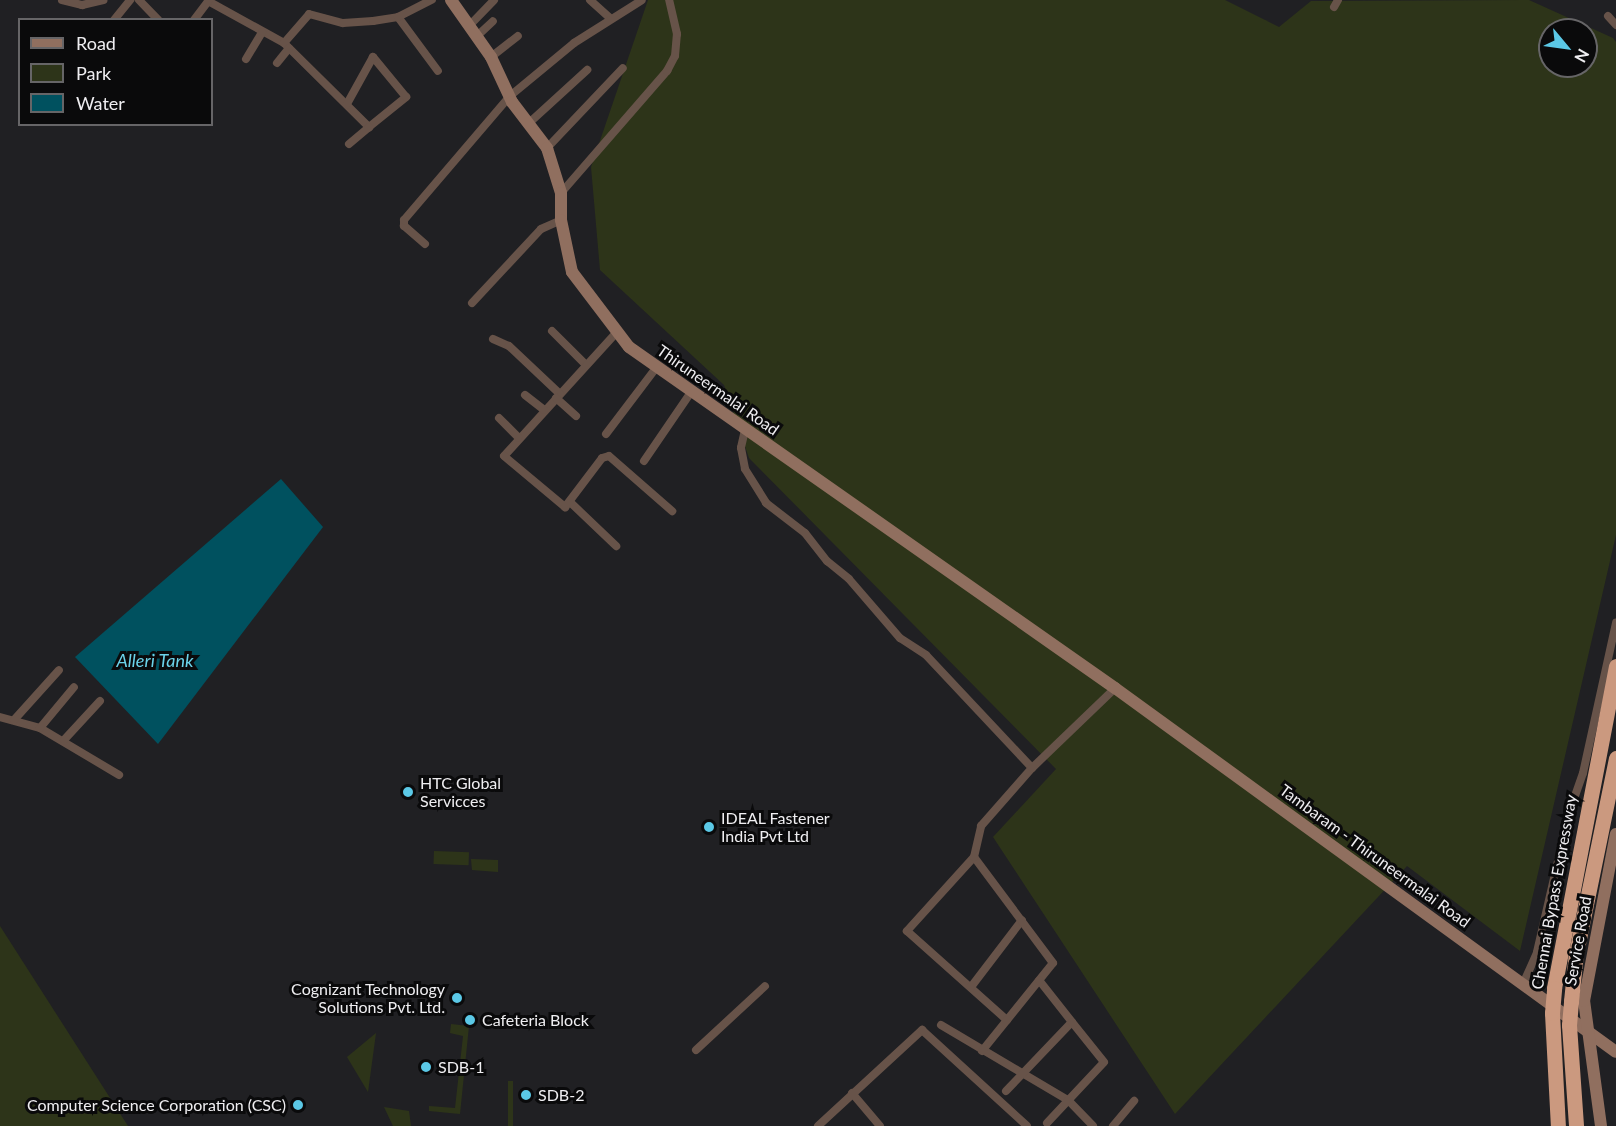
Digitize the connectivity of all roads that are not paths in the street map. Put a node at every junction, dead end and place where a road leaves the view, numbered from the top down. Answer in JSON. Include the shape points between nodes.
{"nodes":[{"id":1,"x":62,"y":0,"type":"edge"},
{"id":2,"x":103,"y":0,"type":"edge"},
{"id":3,"x":130,"y":0,"type":"edge"},
{"id":4,"x":139,"y":0,"type":"edge"},
{"id":5,"x":209,"y":0,"type":"edge"},
{"id":6,"x":432,"y":0,"type":"edge"},
{"id":7,"x":451,"y":0,"type":"edge"},
{"id":8,"x":494,"y":0,"type":"edge"},
{"id":9,"x":590,"y":0,"type":"edge"},
{"id":10,"x":642,"y":0,"type":"edge"},
{"id":11,"x":667,"y":0,"type":"edge"},
{"id":12,"x":1608,"y":16,"type":"dead end"},
{"id":13,"x":398,"y":17,"type":"junction"},
{"id":14,"x":116,"y":18,"type":"edge"},
{"id":15,"x":156,"y":18,"type":"edge"},
{"id":16,"x":196,"y":18,"type":"edge"},
{"id":17,"x":610,"y":19,"type":"junction"},
{"id":18,"x":493,"y":21,"type":"dead end"},
{"id":19,"x":1616,"y":25,"type":"edge"},
{"id":20,"x":469,"y":26,"type":"junction"},
{"id":21,"x":262,"y":32,"type":"junction"},
{"id":22,"x":518,"y":36,"type":"dead end"},
{"id":23,"x":476,"y":37,"type":"junction"},
{"id":24,"x":287,"y":45,"type":"junction"},
{"id":25,"x":491,"y":57,"type":"junction"},
{"id":26,"x":246,"y":59,"type":"dead end"},
{"id":27,"x":277,"y":63,"type":"dead end"},
{"id":28,"x":622,"y":68,"type":"dead end"},
{"id":29,"x":587,"y":70,"type":"dead end"},
{"id":30,"x":438,"y":71,"type":"dead end"},
{"id":31,"x":510,"y":96,"type":"junction"},
{"id":32,"x":347,"y":104,"type":"junction"},
{"id":33,"x":529,"y":123,"type":"junction"},
{"id":34,"x":369,"y":128,"type":"junction"},
{"id":35,"x":349,"y":144,"type":"dead end"},
{"id":36,"x":547,"y":148,"type":"junction"},
{"id":37,"x":561,"y":193,"type":"junction"},
{"id":38,"x":561,"y":220,"type":"junction"},
{"id":39,"x":425,"y":244,"type":"dead end"},
{"id":40,"x":472,"y":303,"type":"dead end"},
{"id":41,"x":552,"y":331,"type":"dead end"},
{"id":42,"x":616,"y":333,"type":"junction"},
{"id":43,"x":493,"y":339,"type":"dead end"},
{"id":44,"x":586,"y":365,"type":"junction"},
{"id":45,"x":656,"y":368,"type":"junction"},
{"id":46,"x":691,"y":392,"type":"junction"},
{"id":47,"x":525,"y":395,"type":"dead end"},
{"id":48,"x":558,"y":396,"type":"junction"},
{"id":49,"x":544,"y":410,"type":"junction"},
{"id":50,"x":576,"y":416,"type":"dead end"},
{"id":51,"x":499,"y":418,"type":"dead end"},
{"id":52,"x":745,"y":429,"type":"junction"},
{"id":53,"x":606,"y":434,"type":"dead end"},
{"id":54,"x":518,"y":436,"type":"junction"},
{"id":55,"x":644,"y":461,"type":"dead end"},
{"id":56,"x":570,"y":502,"type":"junction"},
{"id":57,"x":672,"y":511,"type":"dead end"},
{"id":58,"x":616,"y":546,"type":"dead end"},
{"id":59,"x":1616,"y":623,"type":"edge"},
{"id":60,"x":1616,"y":666,"type":"edge"},
{"id":61,"x":59,"y":670,"type":"dead end"},
{"id":62,"x":74,"y":687,"type":"dead end"},
{"id":63,"x":1115,"y":688,"type":"junction"},
{"id":64,"x":99,"y":701,"type":"dead end"},
{"id":65,"x":0,"y":717,"type":"edge"},
{"id":66,"x":14,"y":720,"type":"junction"},
{"id":67,"x":40,"y":728,"type":"junction"},
{"id":68,"x":64,"y":740,"type":"junction"},
{"id":69,"x":1616,"y":758,"type":"edge"},
{"id":70,"x":1032,"y":768,"type":"junction"},
{"id":71,"x":119,"y":775,"type":"dead end"},
{"id":72,"x":1616,"y":834,"type":"edge"},
{"id":73,"x":974,"y":857,"type":"junction"},
{"id":74,"x":1022,"y":920,"type":"junction"},
{"id":75,"x":1039,"y":980,"type":"junction"},
{"id":76,"x":1523,"y":984,"type":"junction"},
{"id":77,"x":765,"y":986,"type":"dead end"},
{"id":78,"x":971,"y":987,"type":"junction"},
{"id":79,"x":1007,"y":1020,"type":"junction"},
{"id":80,"x":1072,"y":1022,"type":"junction"},
{"id":81,"x":941,"y":1025,"type":"dead end"},
{"id":82,"x":1590,"y":1032,"type":"junction"},
{"id":83,"x":696,"y":1050,"type":"dead end"},
{"id":84,"x":982,"y":1051,"type":"junction"},
{"id":85,"x":1616,"y":1052,"type":"edge"},
{"id":86,"x":1021,"y":1075,"type":"junction"},
{"id":87,"x":1006,"y":1091,"type":"dead end"},
{"id":88,"x":852,"y":1093,"type":"junction"},
{"id":89,"x":1068,"y":1100,"type":"junction"},
{"id":90,"x":1134,"y":1101,"type":"dead end"},
{"id":91,"x":1047,"y":1123,"type":"dead end"},
{"id":92,"x":818,"y":1126,"type":"edge"},
{"id":93,"x":880,"y":1126,"type":"edge"},
{"id":94,"x":1027,"y":1126,"type":"edge"},
{"id":95,"x":1093,"y":1126,"type":"edge"},
{"id":96,"x":1113,"y":1126,"type":"edge"},
{"id":97,"x":1558,"y":1126,"type":"edge"},
{"id":98,"x":1576,"y":1126,"type":"edge"},
{"id":99,"x":1601,"y":1126,"type":"edge"}],
"edges":[{"from":1,"to":2,"type":"street","via":[[82,5]]},
{"from":3,"to":14,"type":"street"},
{"from":4,"to":15,"type":"street"},
{"from":5,"to":16,"type":"street"},
{"from":5,"to":21,"type":"street"},
{"from":6,"to":13,"type":"street"},
{"from":7,"to":20,"type":"street","name":"Thiruneermalai Road"},
{"from":8,"to":20,"type":"street"},
{"from":9,"to":17,"type":"street"},
{"from":10,"to":17,"type":"street"},
{"from":11,"to":37,"type":"street","via":[[677,34],[675,56],[667,71]]},
{"from":12,"to":19,"type":"street"},
{"from":13,"to":24,"type":"street","via":[[343,23],[309,14]]},
{"from":13,"to":30,"type":"street"},
{"from":17,"to":31,"type":"street"},
{"from":18,"to":23,"type":"street"},
{"from":20,"to":23,"type":"street","name":"Thiruneermalai Road"},
{"from":21,"to":24,"type":"street"},
{"from":21,"to":26,"type":"street"},
{"from":22,"to":25,"type":"street"},
{"from":23,"to":25,"type":"street","name":"Thiruneermalai Road"},
{"from":24,"to":27,"type":"street"},
{"from":24,"to":32,"type":"street"},
{"from":25,"to":31,"type":"street","name":"Thiruneermalai Road"},
{"from":28,"to":36,"type":"street"},
{"from":29,"to":33,"type":"street"},
{"from":31,"to":33,"type":"street","name":"Thiruneermalai Road"},
{"from":31,"to":39,"type":"street","via":[[404,220],[404,226]]},
{"from":32,"to":34,"type":"street"},
{"from":32,"to":34,"type":"street","via":[[373,57],[406,97]]},
{"from":33,"to":36,"type":"street","name":"Thiruneermalai Road"},
{"from":34,"to":35,"type":"street"},
{"from":36,"to":37,"type":"street","name":"Thiruneermalai Road"},
{"from":37,"to":38,"type":"street","name":"Thiruneermalai Road"},
{"from":38,"to":40,"type":"street","via":[[540,230]]},
{"from":38,"to":42,"type":"street","name":"Thiruneermalai Road","via":[[572,272]]},
{"from":41,"to":44,"type":"street"},
{"from":42,"to":44,"type":"street"},
{"from":42,"to":45,"type":"street","name":"Thiruneermalai Road"},
{"from":43,"to":48,"type":"street","via":[[508,346]]},
{"from":44,"to":48,"type":"street"},
{"from":45,"to":46,"type":"street","name":"Thiruneermalai Road"},
{"from":45,"to":53,"type":"street"},
{"from":46,"to":52,"type":"street","name":"Thiruneermalai Road"},
{"from":46,"to":55,"type":"street"},
{"from":47,"to":49,"type":"street"},
{"from":48,"to":49,"type":"street"},
{"from":48,"to":50,"type":"street"},
{"from":49,"to":54,"type":"street"},
{"from":51,"to":54,"type":"street"},
{"from":52,"to":63,"type":"street","name":"Thiruneermalai Road"},
{"from":52,"to":70,"type":"street","via":[[741,448],[745,469],[766,504],[805,532],[900,638],[926,655]]},
{"from":54,"to":56,"type":"street","via":[[504,453],[505,458],[563,507]]},
{"from":56,"to":57,"type":"street","via":[[602,459],[609,456]]},
{"from":56,"to":58,"type":"street"},
{"from":59,"to":76,"type":"street","via":[[1537,952]]},
{"from":60,"to":97,"type":"highway","name":"Chennai Bypass Expressway","bridge":true,"via":[[1554,988]]},
{"from":61,"to":66,"type":"street"},
{"from":62,"to":67,"type":"street"},
{"from":63,"to":70,"type":"street"},
{"from":63,"to":76,"type":"street","name":"Tambaram - Thiruneermalai Road"},
{"from":64,"to":68,"type":"street"},
{"from":65,"to":66,"type":"street"},
{"from":66,"to":67,"type":"street"},
{"from":67,"to":68,"type":"street"},
{"from":68,"to":71,"type":"street"},
{"from":69,"to":98,"type":"highway","name":"Chennai Bypass Expressway","bridge":true,"via":[[1576,953],[1569,1025]]},
{"from":70,"to":73,"type":"street","via":[[981,825]]},
{"from":72,"to":82,"type":"street","name":"Service Road","via":[[1584,1001]]},
{"from":73,"to":74,"type":"street"},
{"from":73,"to":78,"type":"street","via":[[907,931]]},
{"from":74,"to":75,"type":"street","via":[[1053,963]]},
{"from":74,"to":78,"type":"street"},
{"from":75,"to":79,"type":"street"},
{"from":75,"to":80,"type":"street"},
{"from":76,"to":82,"type":"street","name":"Tambaram - Thiruneermalai Road"},
{"from":77,"to":83,"type":"street"},
{"from":78,"to":79,"type":"street"},
{"from":79,"to":84,"type":"street"},
{"from":80,"to":86,"type":"street"},
{"from":80,"to":89,"type":"street","via":[[1104,1062]]},
{"from":81,"to":84,"type":"street"},
{"from":82,"to":85,"type":"street","name":"Tambaram - Thiruneermalai Road"},
{"from":82,"to":99,"type":"street","name":"Service Road"},
{"from":84,"to":86,"type":"street"},
{"from":86,"to":87,"type":"street"},
{"from":86,"to":89,"type":"street"},
{"from":88,"to":92,"type":"street"},
{"from":88,"to":93,"type":"street"},
{"from":88,"to":94,"type":"street","via":[[922,1030]]},
{"from":89,"to":91,"type":"street"},
{"from":89,"to":95,"type":"street"},
{"from":90,"to":96,"type":"street"}]}
